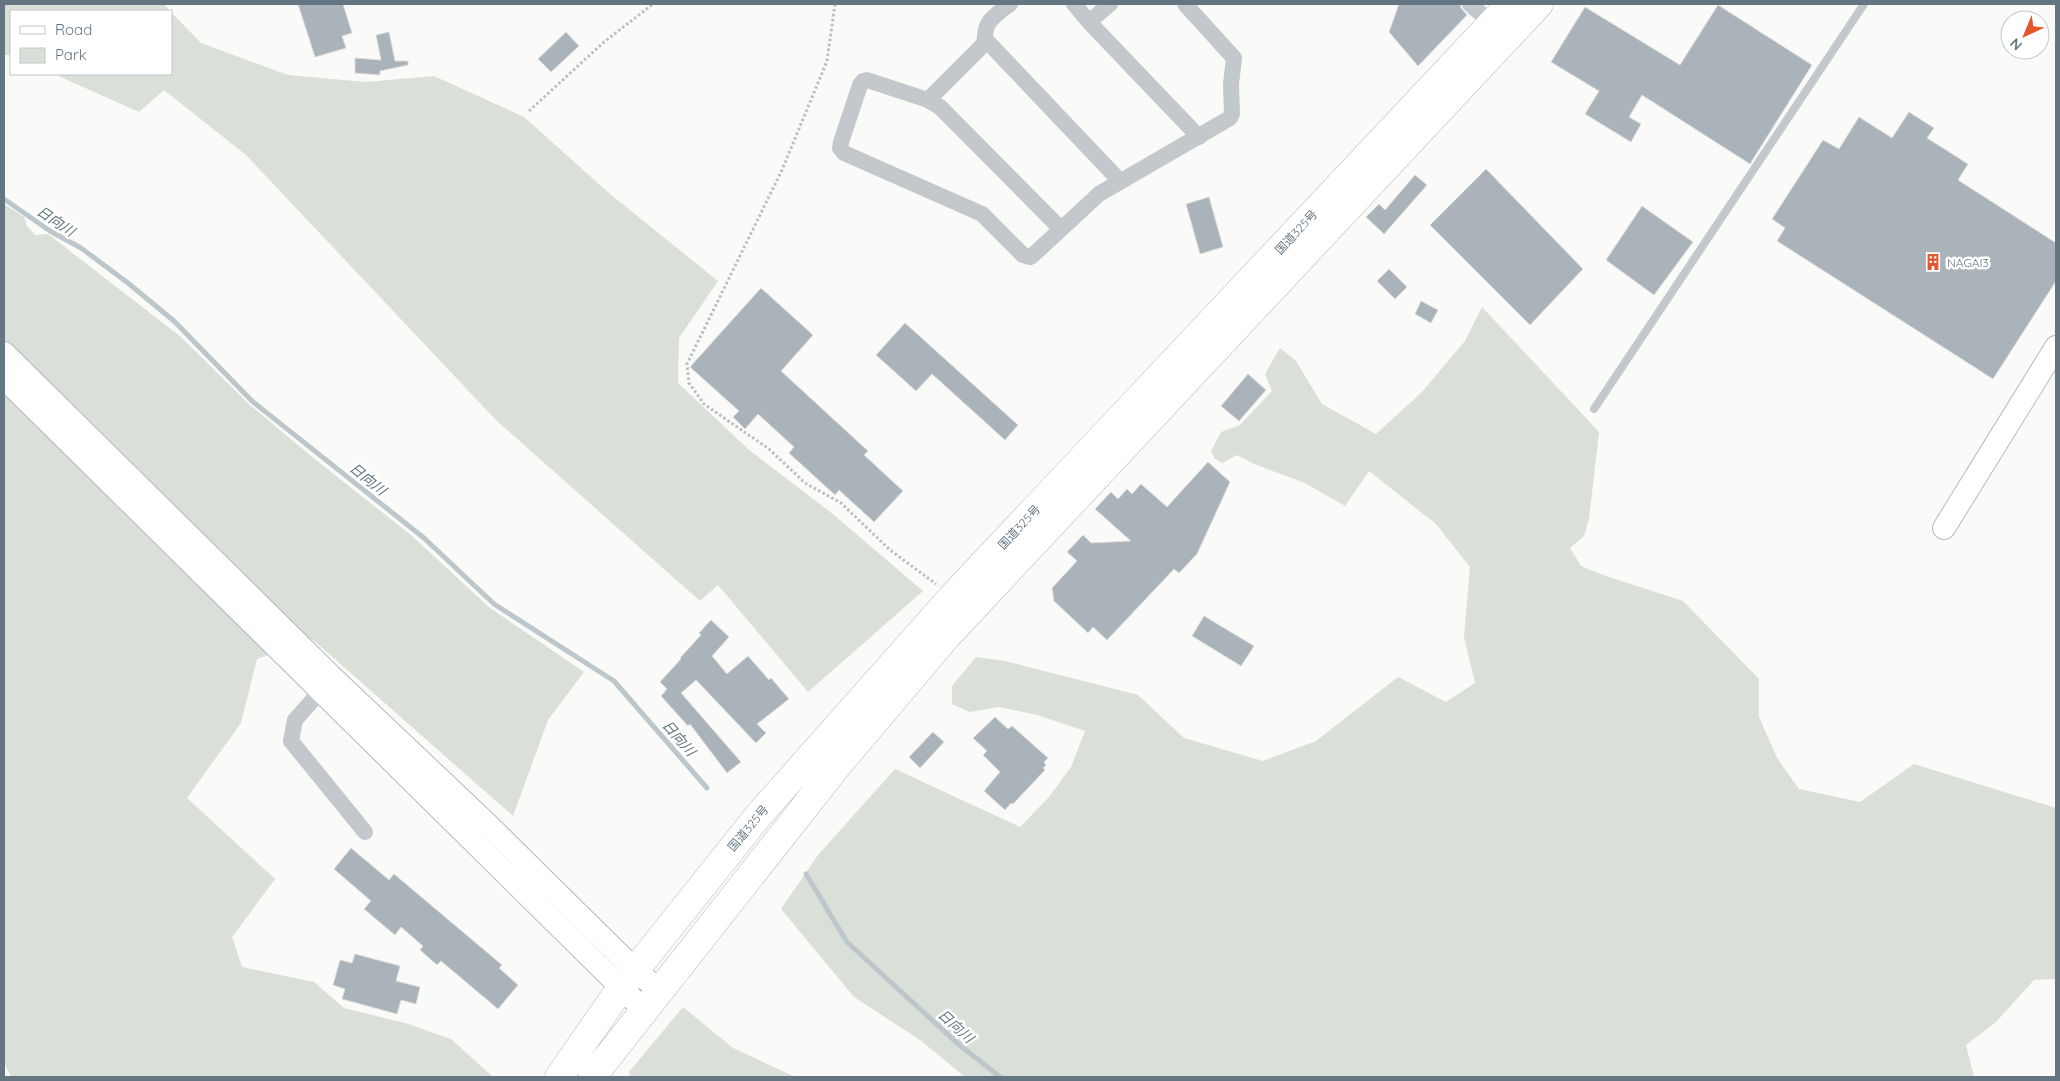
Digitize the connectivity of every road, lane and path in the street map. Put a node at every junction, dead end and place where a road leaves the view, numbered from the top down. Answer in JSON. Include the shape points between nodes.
{"nodes":[{"id":1,"x":653,"y":4,"type":"edge"},
{"id":2,"x":835,"y":4,"type":"edge"},
{"id":3,"x":1010,"y":4,"type":"edge"},
{"id":4,"x":1074,"y":4,"type":"edge"},
{"id":5,"x":1110,"y":4,"type":"edge"},
{"id":6,"x":1185,"y":4,"type":"edge"},
{"id":7,"x":1470,"y":4,"type":"edge"},
{"id":8,"x":1510,"y":4,"type":"edge"},
{"id":9,"x":1539,"y":4,"type":"edge"},
{"id":10,"x":1864,"y":4,"type":"edge"},
{"id":11,"x":1089,"y":22,"type":"junction"},
{"id":12,"x":1500,"y":31,"type":"junction"},
{"id":13,"x":986,"y":40,"type":"junction"},
{"id":14,"x":928,"y":100,"type":"junction"},
{"id":15,"x":529,"y":111,"type":"dead end"},
{"id":16,"x":1199,"y":137,"type":"junction"},
{"id":17,"x":1120,"y":181,"type":"junction"},
{"id":18,"x":1060,"y":229,"type":"junction"},
{"id":19,"x":2056,"y":347,"type":"edge"},
{"id":20,"x":4,"y":353,"type":"edge"},
{"id":21,"x":4,"y":378,"type":"edge"},
{"id":22,"x":1594,"y":409,"type":"dead end"},
{"id":23,"x":1944,"y":528,"type":"dead end"},
{"id":24,"x":953,"y":596,"type":"junction"},
{"id":25,"x":326,"y":684,"type":"junction"},
{"id":26,"x":365,"y":832,"type":"dead end"},
{"id":27,"x":628,"y":979,"type":"junction"},
{"id":28,"x":652,"y":1001,"type":"junction"},
{"id":29,"x":559,"y":1077,"type":"edge"},
{"id":30,"x":592,"y":1077,"type":"edge"}],
"edges":[{"from":1,"to":15,"type":"path","via":[[604,42]]},
{"from":2,"to":24,"type":"path","via":[[827,61],[782,170],[686,364],[689,383],[704,404],[769,449],[805,482],[841,503],[890,550]]},
{"from":3,"to":13,"type":"street","via":[[987,26]]},
{"from":4,"to":11,"type":"street"},
{"from":5,"to":11,"type":"street"},
{"from":6,"to":16,"type":"street","via":[[1234,58],[1232,114]]},
{"from":7,"to":12,"type":"street"},
{"from":8,"to":12,"type":"highway","name":"国道325号"},
{"from":9,"to":12,"type":"highway","name":"国道325号"},
{"from":10,"to":22,"type":"lane"},
{"from":11,"to":16,"type":"street"},
{"from":12,"to":24,"type":"highway","name":"国道325号"},
{"from":12,"to":28,"type":"highway","name":"国道325号","via":[[947,636],[837,766]]},
{"from":13,"to":14,"type":"street"},
{"from":13,"to":17,"type":"street"},
{"from":14,"to":18,"type":"street","via":[[944,110]]},
{"from":14,"to":18,"type":"street","via":[[863,81],[840,148],[844,153],[982,214],[1027,258]]},
{"from":16,"to":17,"type":"street"},
{"from":17,"to":18,"type":"street","via":[[1099,194]]},
{"from":19,"to":23,"type":"street"},
{"from":20,"to":25,"type":"street"},
{"from":21,"to":25,"type":"street"},
{"from":24,"to":27,"type":"highway","name":"国道325号","via":[[758,816]]},
{"from":25,"to":26,"type":"street","via":[[295,720],[291,741]]},
{"from":25,"to":27,"type":"street"},
{"from":27,"to":28,"type":"street"},
{"from":27,"to":29,"type":"highway","name":"国道325号"},
{"from":28,"to":30,"type":"highway","name":"国道325号"}]}
